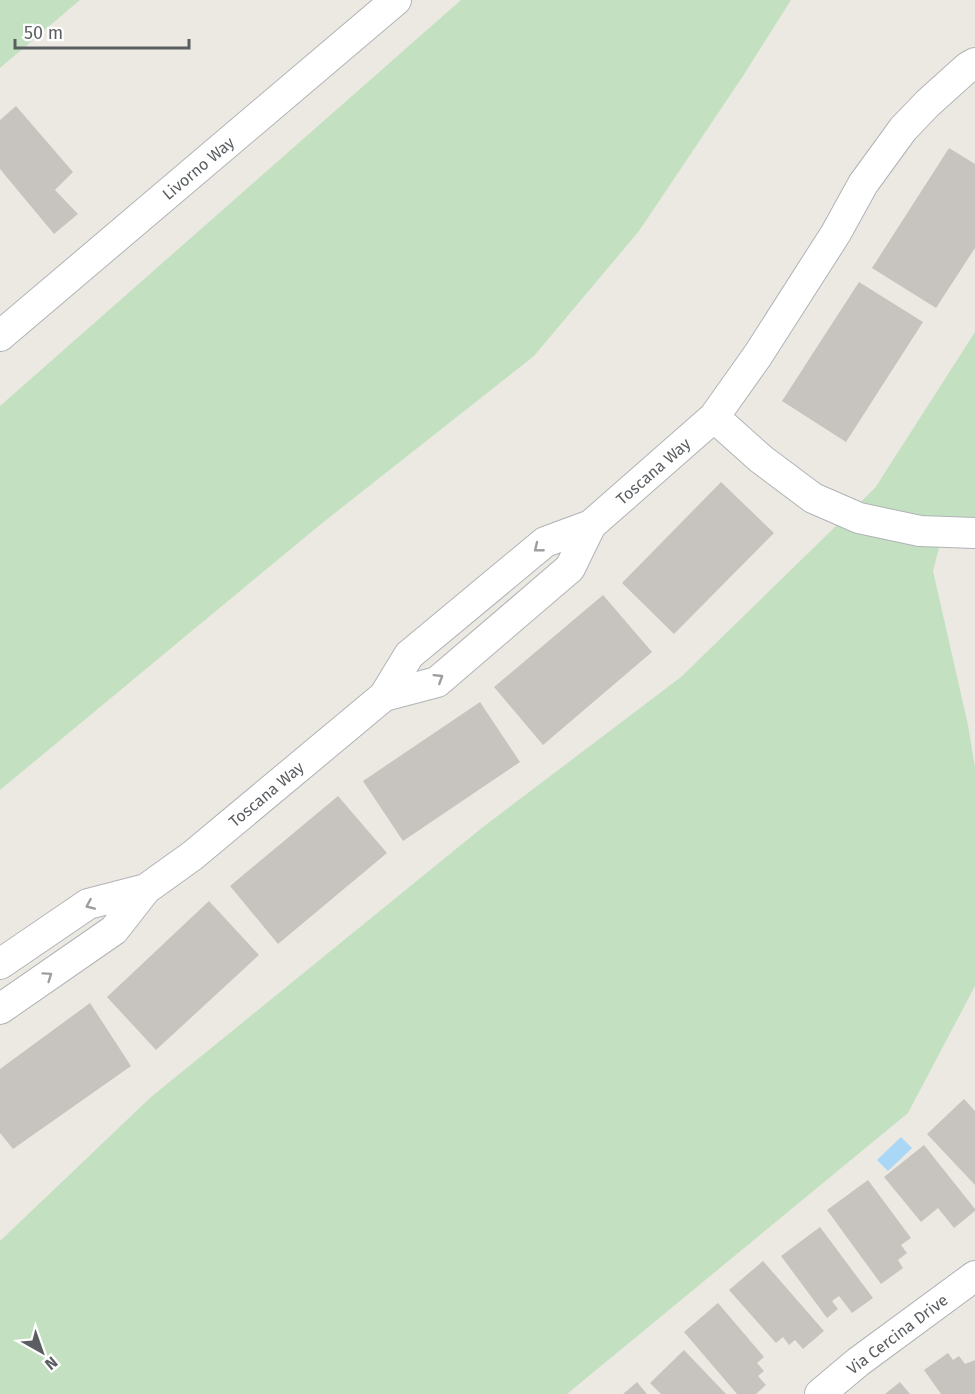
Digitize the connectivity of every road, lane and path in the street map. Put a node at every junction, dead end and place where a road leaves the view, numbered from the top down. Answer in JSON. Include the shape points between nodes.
{"nodes":[{"id":1,"x":396,"y":0,"type":"edge"},
{"id":2,"x":975,"y":63,"type":"edge"},
{"id":3,"x":0,"y":336,"type":"edge"},
{"id":4,"x":714,"y":417,"type":"junction"},
{"id":5,"x":975,"y":533,"type":"edge"},
{"id":6,"x":146,"y":889,"type":"junction"},
{"id":7,"x":0,"y":964,"type":"edge"},
{"id":8,"x":0,"y":1009,"type":"edge"},
{"id":9,"x":975,"y":1276,"type":"edge"},
{"id":10,"x":820,"y":1394,"type":"edge"}],
"edges":[{"from":1,"to":3,"type":"street","name":"Livorno Way"},
{"from":2,"to":4,"type":"street","name":"Toscana Way","via":[[903,129],[863,184],[797,295]]},
{"from":4,"to":5,"type":"street","via":[[813,498],[859,518],[920,531]]},
{"from":4,"to":6,"type":"street","name":"Toscana Way","via":[[591,525],[570,568],[437,682],[384,696]]},
{"from":6,"to":7,"type":"street","name":"Toscana Way","one_way":true,"via":[[88,904]]},
{"from":8,"to":6,"type":"street","name":"Toscana Way","one_way":true,"via":[[114,930]]},
{"from":9,"to":10,"type":"street","name":"Via Cercina Drive"}]}
